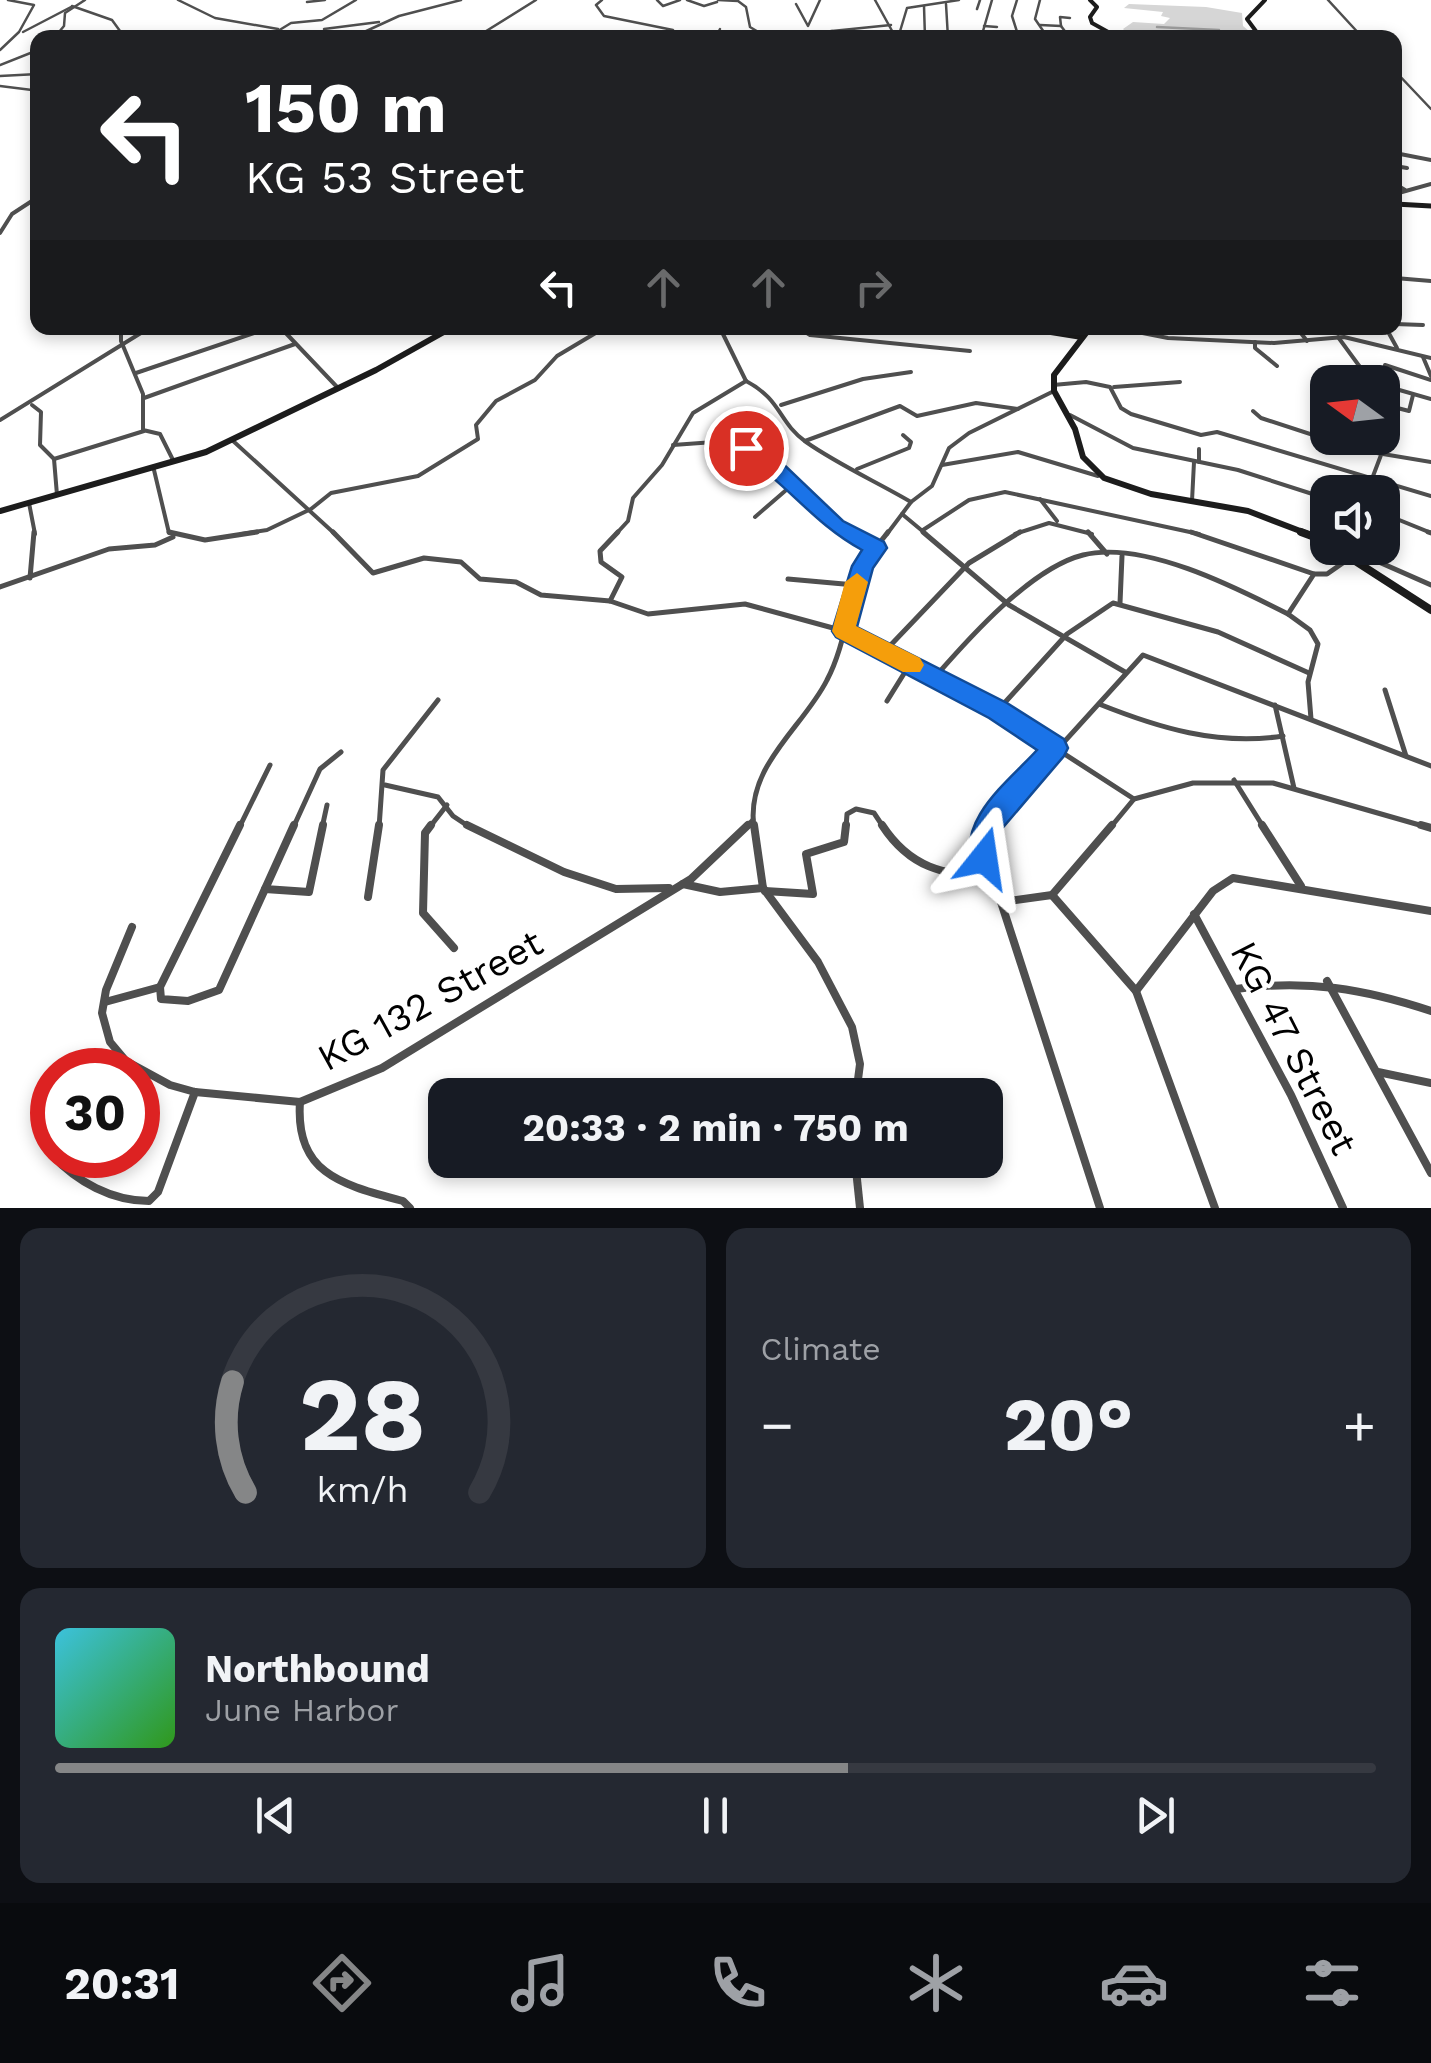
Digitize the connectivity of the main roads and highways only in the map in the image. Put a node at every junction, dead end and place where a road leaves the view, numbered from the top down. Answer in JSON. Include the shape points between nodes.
{"nodes":[{"id":1,"x":1090,"y":0,"type":"edge"},
{"id":2,"x":1265,"y":0,"type":"edge"},
{"id":3,"x":1106,"y":30,"type":"edge"},
{"id":4,"x":1255,"y":30,"type":"edge"},
{"id":5,"x":1402,"y":204,"type":"edge"},
{"id":6,"x":1431,"y":206,"type":"edge"},
{"id":7,"x":438,"y":335,"type":"edge"},
{"id":8,"x":1084,"y":335,"type":"edge"},
{"id":9,"x":0,"y":511,"type":"edge"},
{"id":10,"x":1310,"y":535,"type":"edge"},
{"id":11,"x":1360,"y":565,"type":"edge"},
{"id":12,"x":1431,"y":610,"type":"edge"}],
"edges":[{"from":1,"to":3,"type":"main road","via":[[1097,6],[1092,22]]},
{"from":2,"to":4,"type":"main road","via":[[1247,20]]},
{"from":5,"to":6,"type":"main road"},
{"from":7,"to":9,"type":"main road","via":[[232,440],[154,470]]},
{"from":8,"to":10,"type":"main road","via":[[1054,375],[1053,388],[1083,457],[1104,478],[1151,494],[1248,511]]},
{"from":11,"to":12,"type":"main road"}]}
